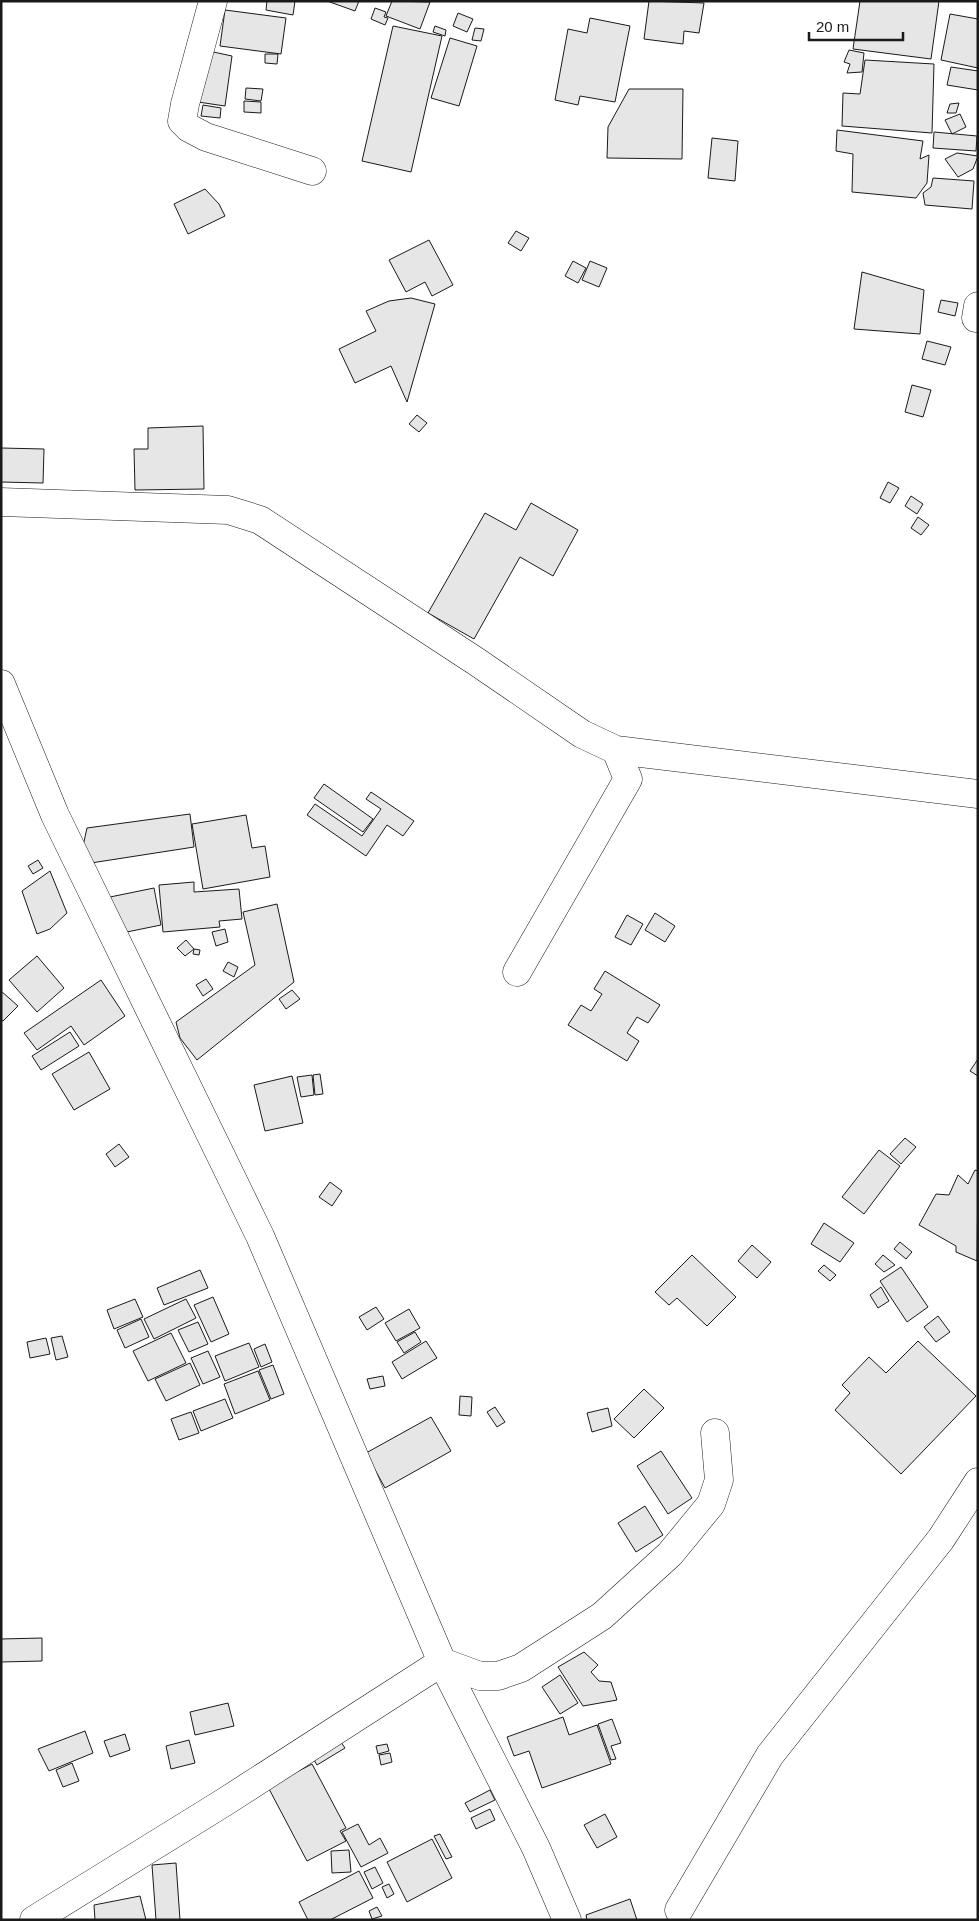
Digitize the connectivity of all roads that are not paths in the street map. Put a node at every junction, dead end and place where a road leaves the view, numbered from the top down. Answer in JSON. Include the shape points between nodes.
{"nodes":[{"id":1,"x":212,"y":1,"type":"edge"},
{"id":2,"x":312,"y":172,"type":"dead end"},
{"id":3,"x":1,"y":502,"type":"edge"},
{"id":4,"x":1,"y":684,"type":"edge"},
{"id":5,"x":616,"y":750,"type":"junction"},
{"id":6,"x":978,"y":794,"type":"edge"},
{"id":7,"x":517,"y":972,"type":"dead end"},
{"id":8,"x":715,"y":1433,"type":"dead end"},
{"id":9,"x":978,"y":1482,"type":"edge"},
{"id":10,"x":442,"y":1662,"type":"junction"},
{"id":11,"x":679,"y":1910,"type":"dead end"},
{"id":12,"x":34,"y":1920,"type":"edge"},
{"id":13,"x":567,"y":1920,"type":"edge"}],
"edges":[{"from":1,"to":2,"type":"street","via":[[182,121],[206,137]]},
{"from":3,"to":5,"type":"street","via":[[228,510],[260,520],[582,734]]},
{"from":4,"to":10,"type":"street","via":[[55,815],[260,1236]]},
{"from":5,"to":6,"type":"street"},
{"from":5,"to":7,"type":"street","via":[[628,779]]},
{"from":8,"to":10,"type":"street","via":[[720,1480],[711,1504],[670,1554],[602,1616],[521,1668],[498,1676],[480,1676]]},
{"from":9,"to":11,"type":"street","via":[[941,1539],[770,1755]]},
{"from":10,"to":12,"type":"street"},
{"from":10,"to":13,"type":"street","via":[[536,1848]]}]}
